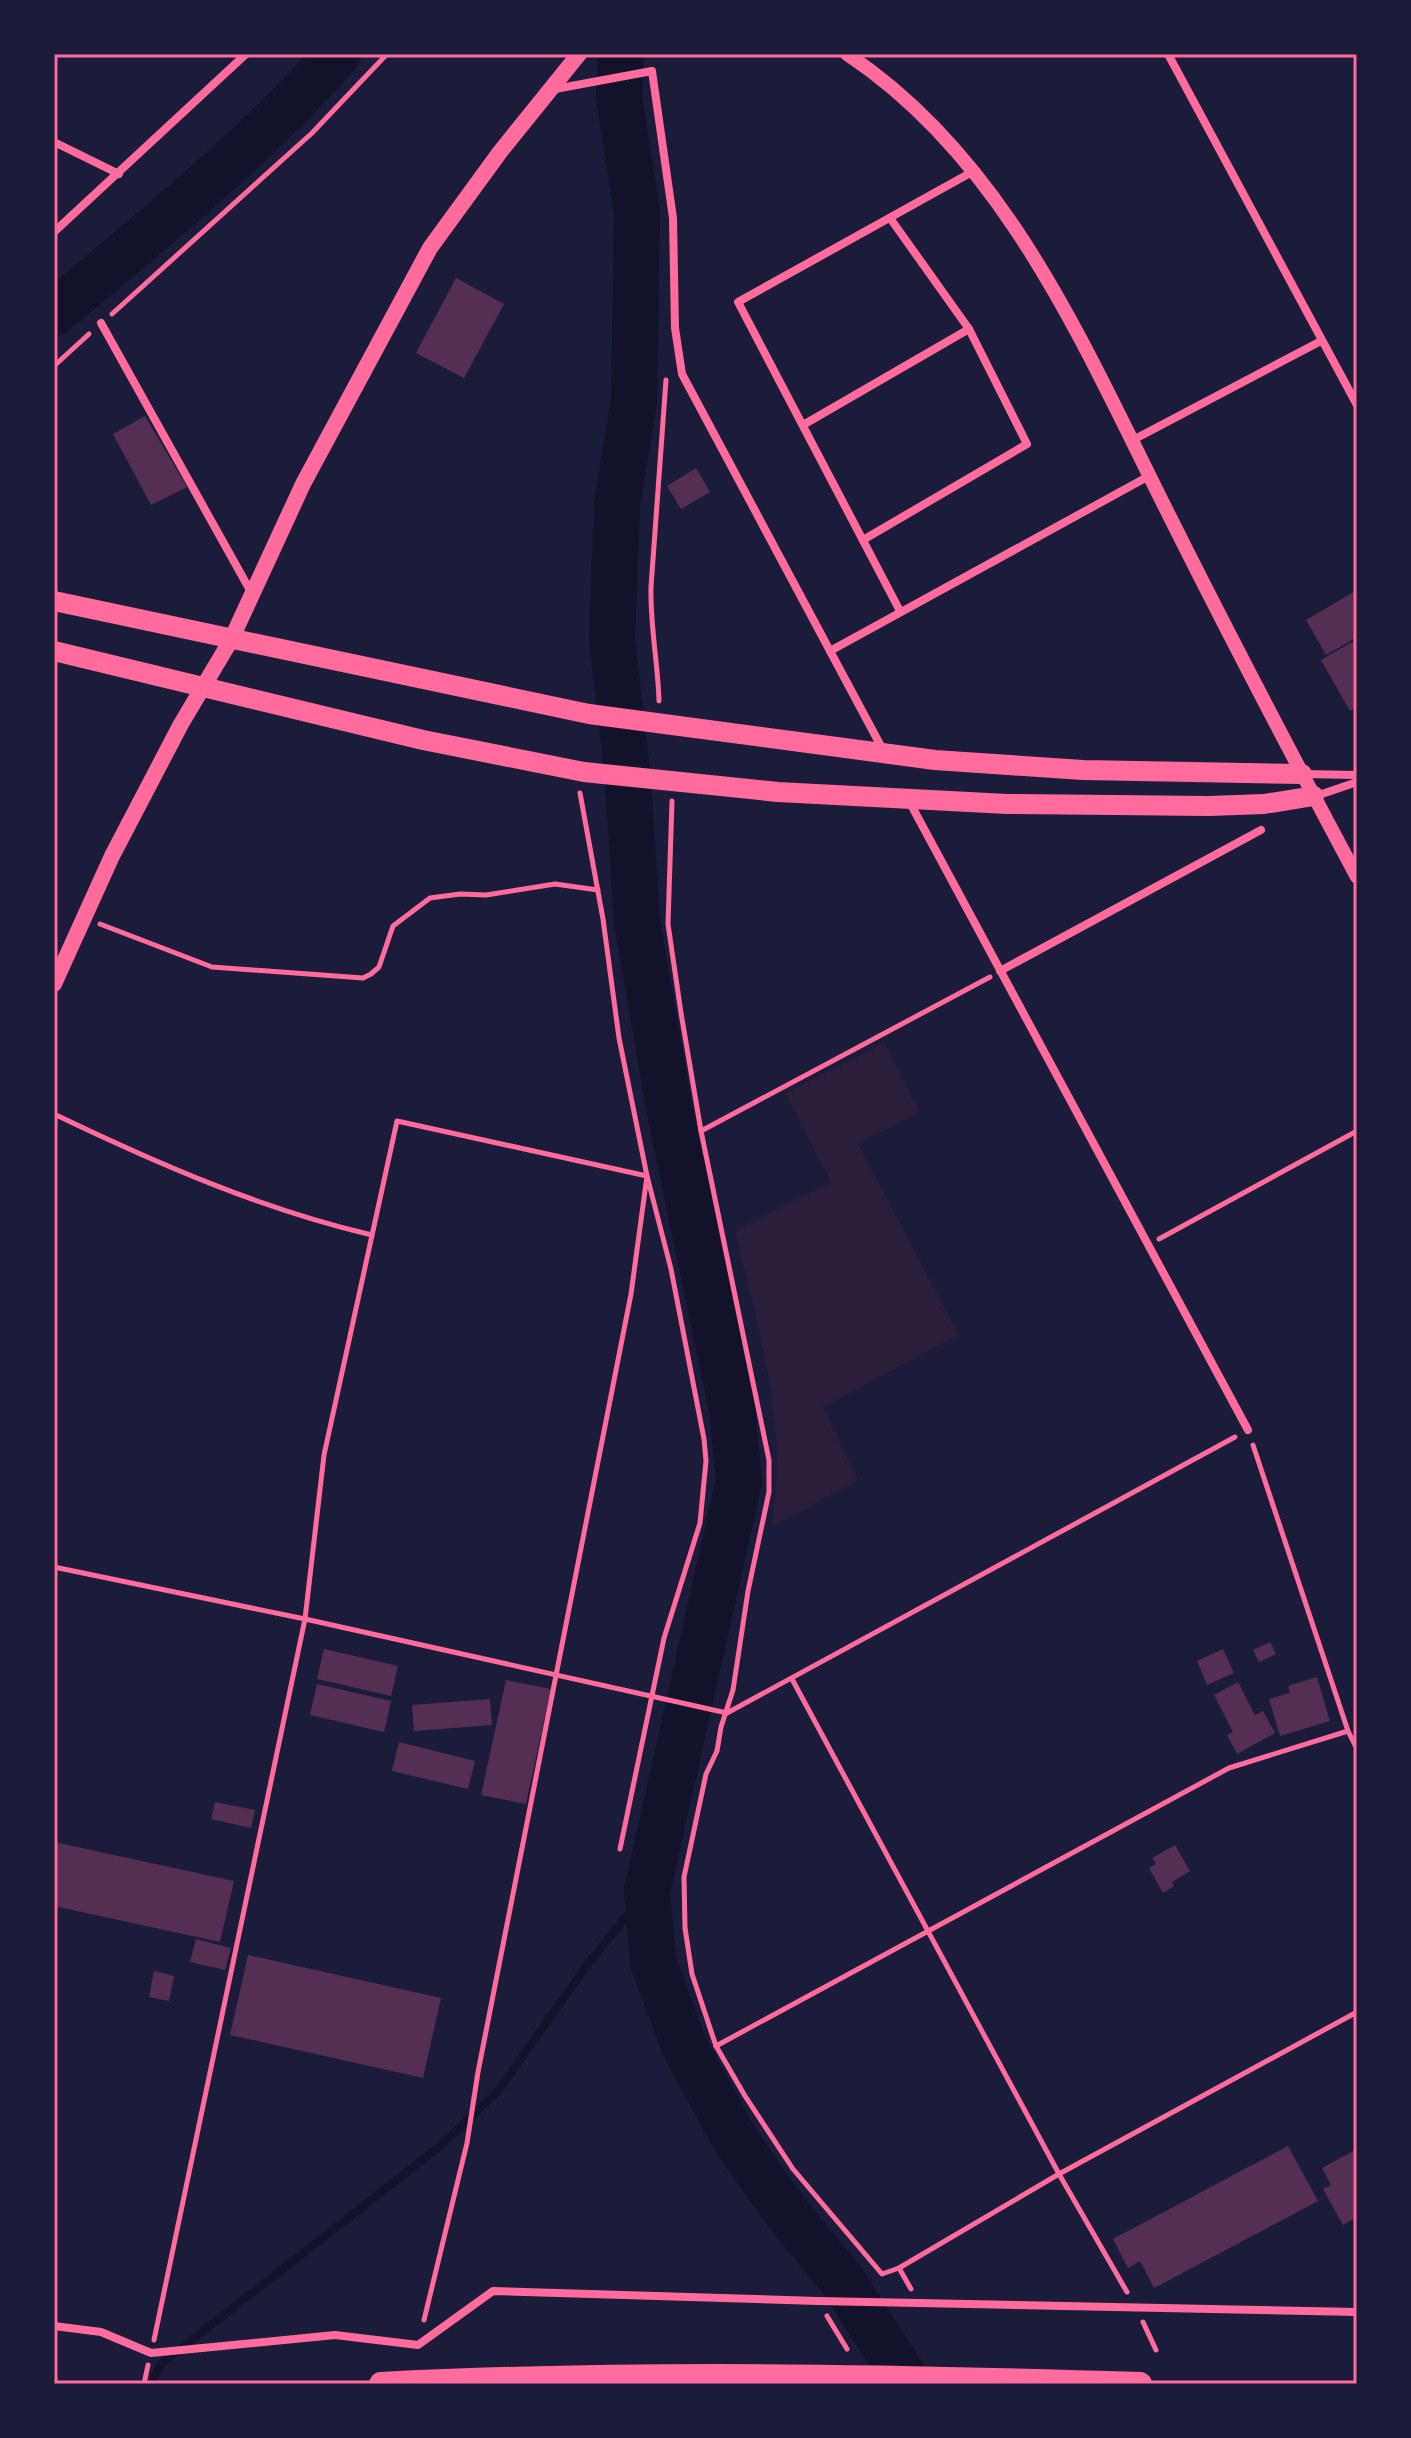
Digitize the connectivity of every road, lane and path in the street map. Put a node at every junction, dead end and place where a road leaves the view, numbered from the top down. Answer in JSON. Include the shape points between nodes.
{"nodes":[{"id":1,"x":246,"y":54,"type":"edge"},
{"id":2,"x":387,"y":54,"type":"edge"},
{"id":3,"x":579,"y":54,"type":"edge"},
{"id":4,"x":847,"y":54,"type":"edge"},
{"id":5,"x":1168,"y":54,"type":"edge"},
{"id":6,"x":549,"y":90,"type":"junction"},
{"id":7,"x":54,"y":142,"type":"edge"},
{"id":8,"x":972,"y":172,"type":"junction"},
{"id":9,"x":119,"y":174,"type":"junction"},
{"id":10,"x":890,"y":218,"type":"junction"},
{"id":11,"x":54,"y":232,"type":"edge"},
{"id":12,"x":101,"y":323,"type":"junction"},
{"id":13,"x":675,"y":328,"type":"junction"},
{"id":14,"x":969,"y":329,"type":"junction"},
{"id":15,"x":1321,"y":341,"type":"junction"},
{"id":16,"x":54,"y":366,"type":"edge"},
{"id":17,"x":1357,"y":405,"type":"edge"},
{"id":18,"x":803,"y":425,"type":"junction"},
{"id":19,"x":1131,"y":441,"type":"junction"},
{"id":20,"x":1149,"y":476,"type":"junction"},
{"id":21,"x":863,"y":540,"type":"junction"},
{"id":22,"x":253,"y":596,"type":"junction"},
{"id":23,"x":54,"y":601,"type":"edge"},
{"id":24,"x":900,"y":611,"type":"junction"},
{"id":25,"x":231,"y":640,"type":"junction"},
{"id":26,"x":54,"y":651,"type":"edge"},
{"id":27,"x":830,"y":651,"type":"junction"},
{"id":28,"x":202,"y":687,"type":"junction"},
{"id":29,"x":654,"y":725,"type":"junction"},
{"id":30,"x":885,"y":754,"type":"junction"},
{"id":31,"x":580,"y":771,"type":"junction"},
{"id":32,"x":1302,"y":774,"type":"junction"},
{"id":33,"x":1357,"y":775,"type":"edge"},
{"id":34,"x":673,"y":780,"type":"junction"},
{"id":35,"x":1357,"y":782,"type":"edge"},
{"id":36,"x":1314,"y":796,"type":"junction"},
{"id":37,"x":909,"y":801,"type":"junction"},
{"id":38,"x":1261,"y":830,"type":"dead end"},
{"id":39,"x":1357,"y":877,"type":"edge"},
{"id":40,"x":598,"y":890,"type":"junction"},
{"id":41,"x":84,"y":918,"type":"junction"},
{"id":42,"x":1000,"y":971,"type":"junction"},
{"id":43,"x":54,"y":984,"type":"edge"},
{"id":44,"x":54,"y":1114,"type":"edge"},
{"id":45,"x":701,"y":1131,"type":"junction"},
{"id":46,"x":1357,"y":1131,"type":"edge"},
{"id":47,"x":647,"y":1176,"type":"junction"},
{"id":48,"x":372,"y":1235,"type":"junction"},
{"id":49,"x":1148,"y":1245,"type":"junction"},
{"id":50,"x":1248,"y":1430,"type":"junction"},
{"id":51,"x":54,"y":1567,"type":"edge"},
{"id":52,"x":305,"y":1619,"type":"junction"},
{"id":53,"x":558,"y":1675,"type":"junction"},
{"id":54,"x":792,"y":1679,"type":"junction"},
{"id":55,"x":652,"y":1695,"type":"junction"},
{"id":56,"x":727,"y":1713,"type":"junction"},
{"id":57,"x":1348,"y":1731,"type":"junction"},
{"id":58,"x":1357,"y":1749,"type":"edge"},
{"id":59,"x":620,"y":1849,"type":"dead end"},
{"id":60,"x":929,"y":1931,"type":"junction"},
{"id":61,"x":1357,"y":2012,"type":"edge"},
{"id":62,"x":716,"y":2046,"type":"junction"},
{"id":63,"x":1059,"y":2174,"type":"junction"},
{"id":64,"x":899,"y":2268,"type":"junction"},
{"id":65,"x":818,"y":2301,"type":"junction"},
{"id":66,"x":920,"y":2303,"type":"junction"},
{"id":67,"x":1135,"y":2306,"type":"junction"},
{"id":68,"x":1357,"y":2312,"type":"edge"},
{"id":69,"x":54,"y":2326,"type":"edge"},
{"id":70,"x":418,"y":2345,"type":"junction"},
{"id":71,"x":847,"y":2349,"type":"dead end"},
{"id":72,"x":1156,"y":2350,"type":"dead end"},
{"id":73,"x":151,"y":2353,"type":"junction"},
{"id":74,"x":144,"y":2384,"type":"edge"},
{"id":75,"x":381,"y":2384,"type":"edge"},
{"id":76,"x":1140,"y":2384,"type":"edge"}],
"edges":[{"from":1,"to":9,"type":"street"},
{"from":2,"to":12,"type":"path","via":[[312,133]]},
{"from":3,"to":6,"type":"main road"},
{"from":4,"to":8,"type":"street","via":[[914,109]]},
{"from":5,"to":15,"type":"street"},
{"from":6,"to":13,"type":"street","via":[[652,71],[673,218]]},
{"from":6,"to":22,"type":"main road","via":[[430,248],[303,484]]},
{"from":7,"to":9,"type":"street"},
{"from":8,"to":10,"type":"street"},
{"from":8,"to":19,"type":"street","via":[[1058,295]]},
{"from":9,"to":11,"type":"street"},
{"from":10,"to":14,"type":"street"},
{"from":10,"to":18,"type":"street","via":[[738,302]]},
{"from":12,"to":16,"type":"path"},
{"from":12,"to":22,"type":"street"},
{"from":13,"to":27,"type":"street","via":[[682,374]]},
{"from":13,"to":29,"type":"path","via":[[665,392],[651,587],[658,667]]},
{"from":14,"to":18,"type":"street"},
{"from":14,"to":21,"type":"street","via":[[1027,444]]},
{"from":15,"to":17,"type":"street"},
{"from":15,"to":19,"type":"street"},
{"from":18,"to":21,"type":"street"},
{"from":19,"to":20,"type":"street"},
{"from":20,"to":24,"type":"street"},
{"from":20,"to":32,"type":"street"},
{"from":21,"to":24,"type":"street"},
{"from":22,"to":25,"type":"main road"},
{"from":23,"to":25,"type":"main road"},
{"from":24,"to":27,"type":"street"},
{"from":25,"to":28,"type":"main road"},
{"from":25,"to":29,"type":"main road"},
{"from":26,"to":28,"type":"main road"},
{"from":27,"to":30,"type":"street"},
{"from":28,"to":31,"type":"main road"},
{"from":28,"to":41,"type":"main road"},
{"from":29,"to":30,"type":"main road"},
{"from":30,"to":32,"type":"main road","via":[[1083,770]]},
{"from":31,"to":34,"type":"main road"},
{"from":31,"to":40,"type":"path"},
{"from":32,"to":33,"type":"street"},
{"from":32,"to":36,"type":"street"},
{"from":34,"to":37,"type":"main road"},
{"from":34,"to":45,"type":"path","via":[[668,924]]},
{"from":35,"to":36,"type":"street"},
{"from":36,"to":37,"type":"main road","via":[[1209,806]]},
{"from":36,"to":39,"type":"street"},
{"from":37,"to":42,"type":"street"},
{"from":38,"to":42,"type":"street"},
{"from":40,"to":41,"type":"path","via":[[555,884],[430,898],[393,926],[379,967],[363,978],[212,967]]},
{"from":40,"to":47,"type":"path","via":[[619,1038]]},
{"from":41,"to":43,"type":"main road"},
{"from":42,"to":45,"type":"path"},
{"from":42,"to":49,"type":"street"},
{"from":44,"to":48,"type":"path","via":[[273,1208]]},
{"from":45,"to":56,"type":"path","via":[[769,1460],[769,1492]]},
{"from":46,"to":49,"type":"path"},
{"from":47,"to":48,"type":"path","via":[[397,1121]]},
{"from":47,"to":53,"type":"path","via":[[631,1294]]},
{"from":47,"to":55,"type":"path","via":[[671,1269],[706,1461],[700,1523]]},
{"from":48,"to":52,"type":"path","via":[[324,1455]]},
{"from":49,"to":50,"type":"street"},
{"from":50,"to":54,"type":"path"},
{"from":50,"to":57,"type":"path"},
{"from":51,"to":52,"type":"path"},
{"from":52,"to":53,"type":"path"},
{"from":52,"to":73,"type":"path"},
{"from":53,"to":55,"type":"path"},
{"from":53,"to":70,"type":"path","via":[[467,2143]]},
{"from":54,"to":56,"type":"path"},
{"from":54,"to":60,"type":"path"},
{"from":55,"to":56,"type":"path"},
{"from":55,"to":59,"type":"path"},
{"from":56,"to":62,"type":"path","via":[[706,1774],[684,1877],[692,1974]]},
{"from":57,"to":58,"type":"path"},
{"from":57,"to":60,"type":"path","via":[[1229,1768]]},
{"from":60,"to":62,"type":"path"},
{"from":60,"to":63,"type":"path"},
{"from":61,"to":63,"type":"path"},
{"from":62,"to":64,"type":"path","via":[[793,2169],[882,2274]]},
{"from":63,"to":64,"type":"path"},
{"from":63,"to":67,"type":"path"},
{"from":64,"to":66,"type":"path"},
{"from":65,"to":66,"type":"street"},
{"from":65,"to":70,"type":"street","via":[[493,2291]]},
{"from":65,"to":71,"type":"path"},
{"from":66,"to":67,"type":"street"},
{"from":67,"to":68,"type":"street"},
{"from":67,"to":72,"type":"path"},
{"from":69,"to":73,"type":"street","via":[[101,2332]]},
{"from":70,"to":73,"type":"street","via":[[335,2335]]},
{"from":73,"to":74,"type":"path"},
{"from":75,"to":76,"type":"highway","via":[[544,2376],[876,2375]]}]}
